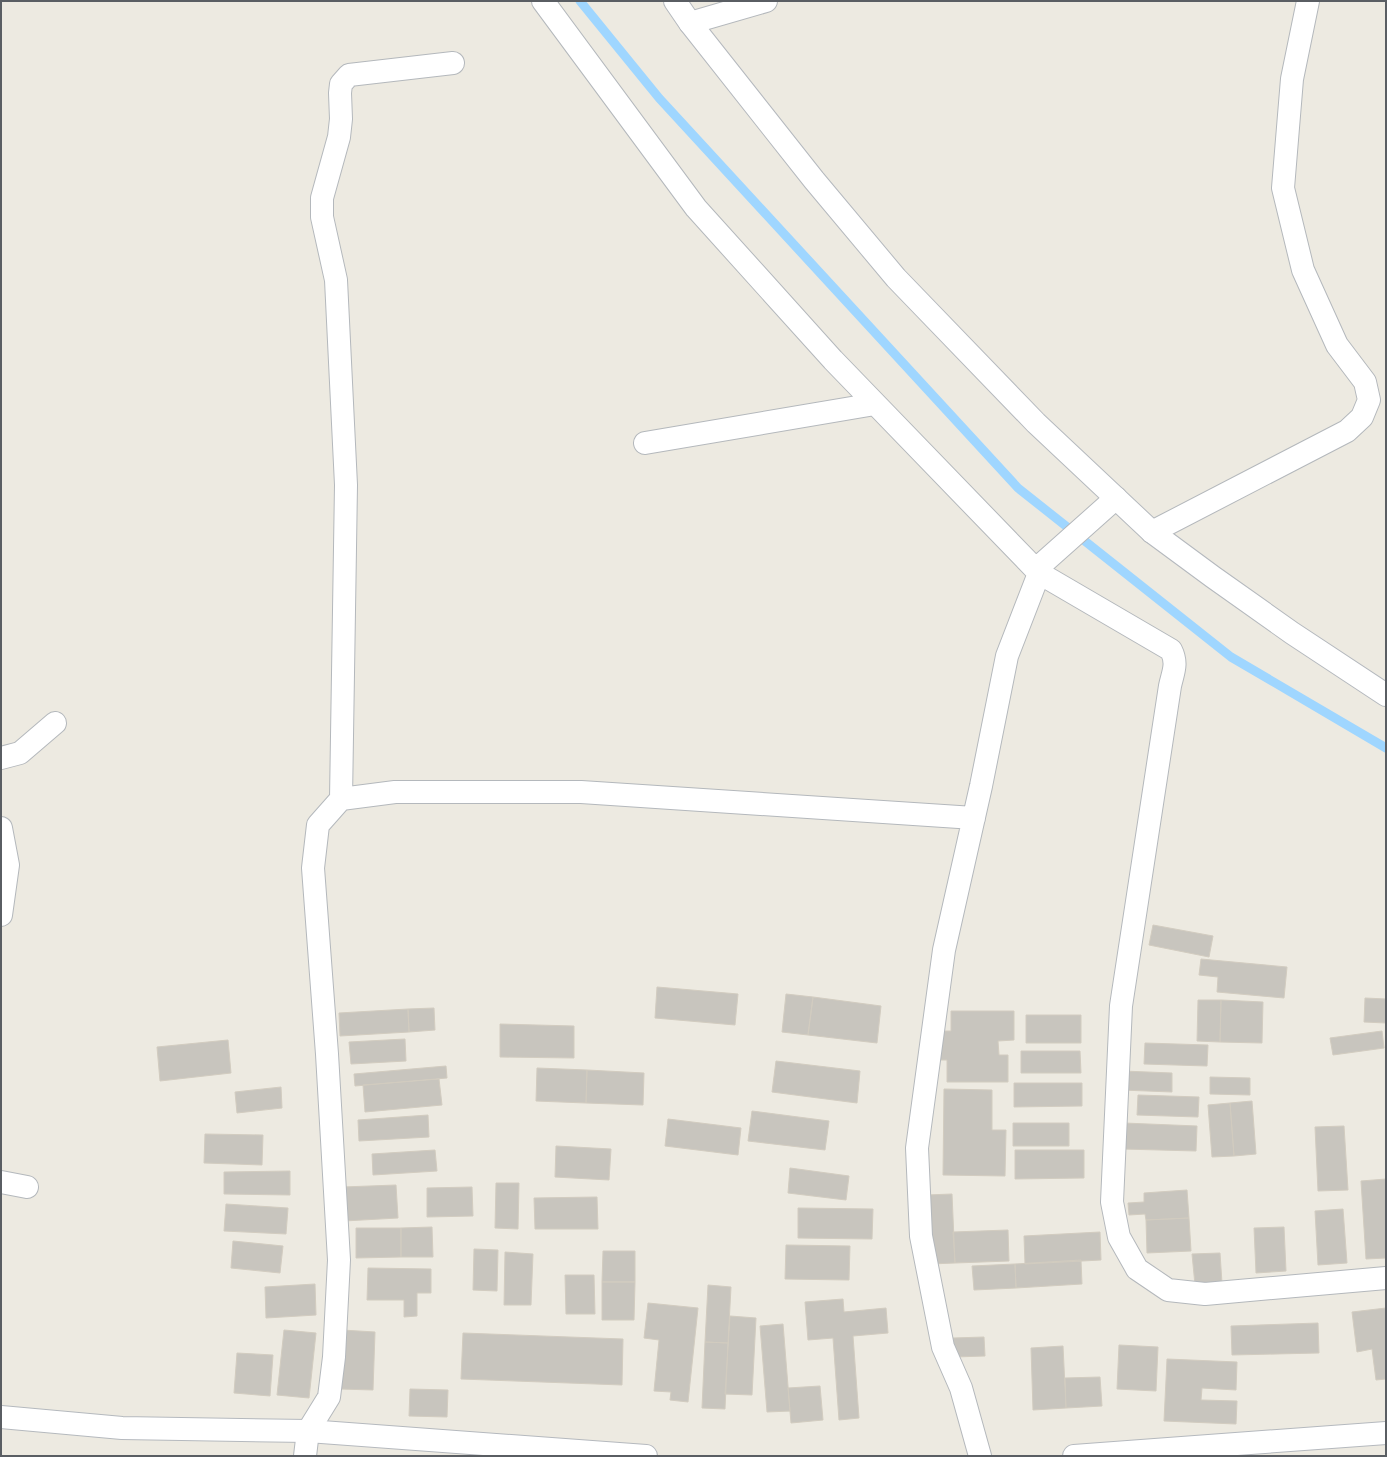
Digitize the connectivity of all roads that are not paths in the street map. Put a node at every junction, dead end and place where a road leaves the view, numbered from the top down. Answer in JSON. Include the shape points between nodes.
{"nodes":[{"id":1,"x":543,"y":1,"type":"edge"},
{"id":2,"x":675,"y":1,"type":"edge"},
{"id":3,"x":766,"y":1,"type":"edge"},
{"id":4,"x":1308,"y":1,"type":"edge"},
{"id":5,"x":690,"y":23,"type":"junction"},
{"id":6,"x":453,"y":63,"type":"dead end"},
{"id":7,"x":875,"y":404,"type":"junction"},
{"id":8,"x":645,"y":443,"type":"dead end"},
{"id":9,"x":1116,"y":498,"type":"junction"},
{"id":10,"x":1152,"y":532,"type":"junction"},
{"id":11,"x":1041,"y":568,"type":"junction"},
{"id":12,"x":1386,"y":696,"type":"edge"},
{"id":13,"x":55,"y":723,"type":"dead end"},
{"id":14,"x":1,"y":758,"type":"edge"},
{"id":15,"x":341,"y":799,"type":"junction"},
{"id":16,"x":974,"y":818,"type":"junction"},
{"id":17,"x":2,"y":831,"type":"edge"},
{"id":18,"x":1,"y":915,"type":"edge"},
{"id":19,"x":1,"y":1182,"type":"edge"},
{"id":20,"x":27,"y":1187,"type":"dead end"},
{"id":21,"x":1386,"y":1278,"type":"edge"},
{"id":22,"x":1,"y":1417,"type":"edge"},
{"id":23,"x":308,"y":1432,"type":"junction"},
{"id":24,"x":1386,"y":1433,"type":"edge"},
{"id":25,"x":305,"y":1456,"type":"edge"},
{"id":26,"x":646,"y":1456,"type":"edge"},
{"id":27,"x":980,"y":1456,"type":"edge"},
{"id":28,"x":1074,"y":1456,"type":"edge"}],
"edges":[{"from":1,"to":7,"type":"street","via":[[696,208]]},
{"from":2,"to":5,"type":"street"},
{"from":3,"to":5,"type":"street"},
{"from":4,"to":10,"type":"street","via":[[1292,79],[1283,188],[1303,270],[1337,345],[1365,382],[1369,400],[1362,417],[1347,431]]},
{"from":5,"to":9,"type":"street","via":[[814,180],[896,278],[1036,423]]},
{"from":6,"to":15,"type":"street","via":[[348,75],[341,84],[339,137],[322,198],[322,217],[336,280],[346,485]]},
{"from":7,"to":8,"type":"street"},
{"from":7,"to":11,"type":"street"},
{"from":9,"to":10,"type":"street"},
{"from":9,"to":11,"type":"street"},
{"from":10,"to":12,"type":"street","via":[[1213,578]]},
{"from":11,"to":16,"type":"street","via":[[1007,656]]},
{"from":11,"to":21,"type":"street","via":[[1172,650],[1175,659],[1121,1006],[1112,1202],[1119,1237],[1137,1269],[1168,1290],[1205,1294]]},
{"from":13,"to":14,"type":"street","via":[[20,753]]},
{"from":15,"to":16,"type":"street","via":[[395,792],[581,792]]},
{"from":15,"to":23,"type":"street","via":[[318,826],[313,868],[339,1260],[334,1357],[329,1397]]},
{"from":16,"to":27,"type":"street","via":[[944,950],[917,1148],[921,1236],[943,1347],[961,1388]]},
{"from":17,"to":18,"type":"street","via":[[8,865]]},
{"from":19,"to":20,"type":"street"},
{"from":22,"to":23,"type":"street","via":[[122,1428]]},
{"from":23,"to":25,"type":"street"},
{"from":23,"to":26,"type":"street"},
{"from":24,"to":28,"type":"street"}]}
